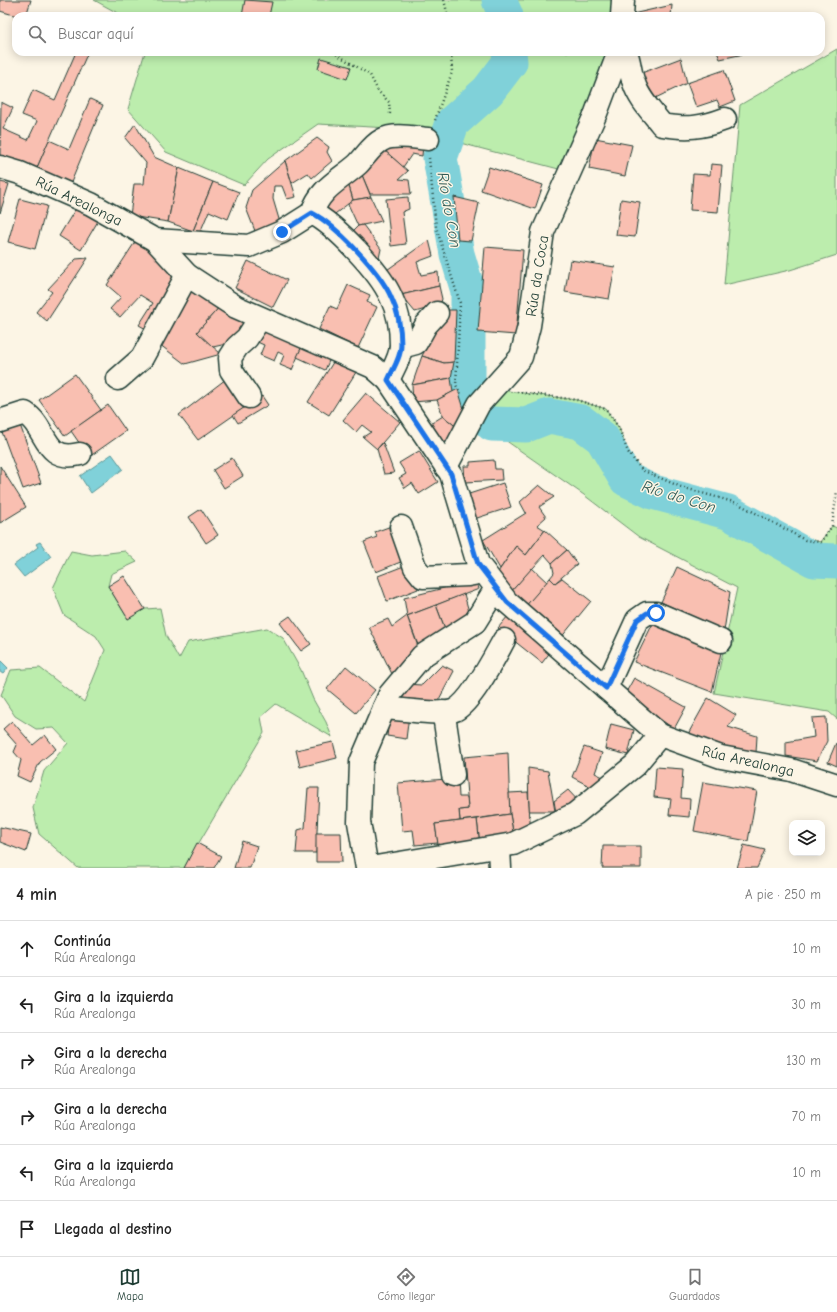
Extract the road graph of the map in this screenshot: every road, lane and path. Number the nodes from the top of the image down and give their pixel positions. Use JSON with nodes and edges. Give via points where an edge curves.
{"nodes":[{"id":1,"x":444,"y":0,"type":"edge"},
{"id":2,"x":623,"y":0,"type":"edge"},
{"id":3,"x":447,"y":12,"type":"edge"},
{"id":4,"x":622,"y":12,"type":"edge"},
{"id":5,"x":339,"y":56,"type":"edge"},
{"id":6,"x":451,"y":56,"type":"edge"},
{"id":7,"x":617,"y":56,"type":"edge"},
{"id":8,"x":627,"y":56,"type":"edge"},
{"id":9,"x":725,"y":119,"type":"dead end"},
{"id":10,"x":428,"y":139,"type":"junction"},
{"id":11,"x":381,"y":140,"type":"junction"},
{"id":12,"x":0,"y":167,"type":"edge"},
{"id":13,"x":312,"y":213,"type":"junction"},
{"id":14,"x":155,"y":240,"type":"junction"},
{"id":15,"x":187,"y":275,"type":"junction"},
{"id":16,"x":438,"y":313,"type":"dead end"},
{"id":17,"x":260,"y":318,"type":"junction"},
{"id":18,"x":401,"y":347,"type":"junction"},
{"id":19,"x":118,"y":379,"type":"dead end"},
{"id":20,"x":388,"y":380,"type":"junction"},
{"id":21,"x":493,"y":389,"type":"junction"},
{"id":22,"x":249,"y":397,"type":"dead end"},
{"id":23,"x":472,"y":417,"type":"junction"},
{"id":24,"x":0,"y":421,"type":"edge"},
{"id":25,"x":80,"y":454,"type":"dead end"},
{"id":26,"x":446,"y":467,"type":"junction"},
{"id":27,"x":837,"y":491,"type":"edge"},
{"id":28,"x":401,"y":527,"type":"dead end"},
{"id":29,"x":490,"y":580,"type":"junction"},
{"id":30,"x":504,"y":640,"type":"dead end"},
{"id":31,"x":721,"y":641,"type":"dead end"},
{"id":32,"x":606,"y":688,"type":"junction"},
{"id":33,"x":384,"y":708,"type":"junction"},
{"id":34,"x":442,"y":712,"type":"junction"},
{"id":35,"x":660,"y":735,"type":"junction"},
{"id":36,"x":453,"y":775,"type":"dead end"},
{"id":37,"x":837,"y":785,"type":"edge"},
{"id":38,"x":500,"y":858,"type":"edge"},
{"id":39,"x":368,"y":868,"type":"edge"}],
"edges":[{"from":1,"to":3,"type":"path"},
{"from":2,"to":4,"type":"street"},
{"from":5,"to":11,"type":"path","via":[[370,75],[378,91],[389,102],[390,113],[383,126]]},
{"from":6,"to":10,"type":"path","via":[[452,72]]},
{"from":7,"to":21,"type":"street","name":"Rúa da Coca","via":[[596,113],[543,232],[529,326],[521,357]]},
{"from":8,"to":9,"type":"street","via":[[634,83],[645,105],[662,125],[684,128],[704,126]]},
{"from":10,"to":11,"type":"street","via":[[390,137]]},
{"from":10,"to":23,"type":"path","via":[[436,227],[460,303],[456,385]]},
{"from":11,"to":13,"type":"street","via":[[358,164],[326,188]]},
{"from":12,"to":14,"type":"street","name":"Rúa Arealonga","via":[[91,204]]},
{"from":13,"to":14,"type":"street","name":"Rúa Arealonga","via":[[282,232],[249,246]]},
{"from":13,"to":18,"type":"street","via":[[324,219],[362,257],[391,297],[398,318]]},
{"from":14,"to":15,"type":"street","name":"Rúa Arealonga"},
{"from":15,"to":17,"type":"street","name":"Rúa Arealonga","via":[[236,307]]},
{"from":15,"to":19,"type":"street","via":[[142,358]]},
{"from":16,"to":18,"type":"street","via":[[426,325],[416,343]]},
{"from":17,"to":20,"type":"street","name":"Rúa Arealonga","via":[[373,367]]},
{"from":17,"to":22,"type":"street","via":[[230,358],[231,370]]},
{"from":18,"to":20,"type":"street"},
{"from":20,"to":26,"type":"street","name":"Rúa Arealonga"},
{"from":21,"to":23,"type":"street","name":"Rúa da Coca","via":[[479,404]]},
{"from":21,"to":27,"type":"path","via":[[577,400],[606,410],[619,428],[628,452],[642,470],[681,487],[737,503],[805,540],[821,542],[832,526]]},
{"from":23,"to":26,"type":"street","name":"Rúa da Coca"},
{"from":24,"to":25,"type":"street","via":[[24,413],[34,419],[54,452],[68,457]]},
{"from":26,"to":29,"type":"street","name":"Rúa Arealonga","via":[[451,474],[478,564]]},
{"from":28,"to":29,"type":"street","via":[[415,566],[423,577],[468,575]]},
{"from":29,"to":32,"type":"street","name":"Rúa Arealonga","via":[[507,602]]},
{"from":29,"to":33,"type":"street","via":[[475,622],[422,656],[390,694]]},
{"from":30,"to":34,"type":"street","via":[[477,685],[464,701],[454,710]]},
{"from":31,"to":32,"type":"street","via":[[656,613],[647,613],[637,620]]},
{"from":32,"to":35,"type":"street","name":"Rúa Arealonga"},
{"from":33,"to":34,"type":"street"},
{"from":33,"to":39,"type":"street","via":[[361,762],[359,822]]},
{"from":34,"to":36,"type":"street"},
{"from":35,"to":37,"type":"street","name":"Rúa Arealonga","via":[[721,757],[791,770]]},
{"from":35,"to":38,"type":"street","via":[[635,765],[575,814],[513,844]]},
{"from":38,"to":39,"type":"street"}]}
